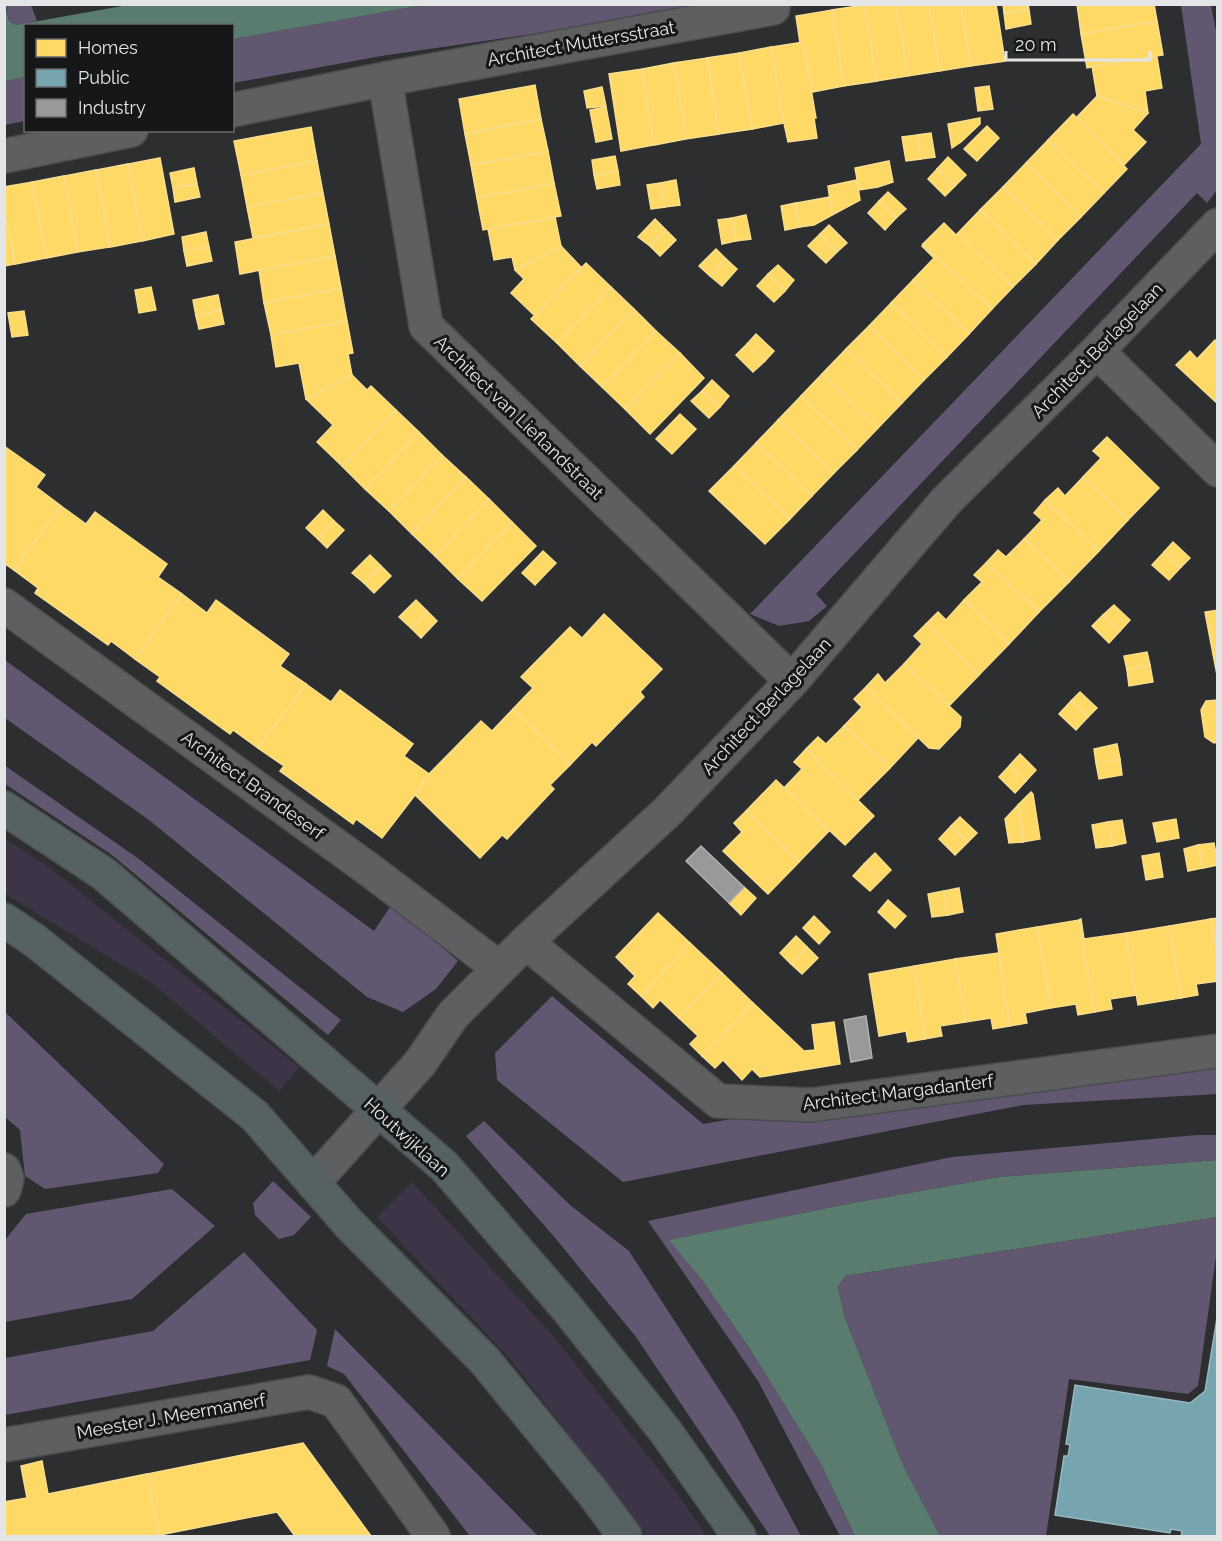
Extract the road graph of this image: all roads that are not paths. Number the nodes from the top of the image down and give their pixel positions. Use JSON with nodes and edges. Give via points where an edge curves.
{"nodes":[{"id":1,"x":773,"y":4,"type":"edge"},
{"id":2,"x":385,"y":79,"type":"junction"},
{"id":3,"x":234,"y":110,"type":"edge"},
{"id":4,"x":121,"y":132,"type":"edge"},
{"id":5,"x":4,"y":156,"type":"edge"},
{"id":6,"x":1218,"y":225,"type":"edge"},
{"id":7,"x":1097,"y":351,"type":"junction"},
{"id":8,"x":1218,"y":470,"type":"edge"},
{"id":9,"x":4,"y":605,"type":"edge"},
{"id":10,"x":792,"y":681,"type":"junction"},
{"id":11,"x":4,"y":808,"type":"edge"},
{"id":12,"x":4,"y":920,"type":"edge"},
{"id":13,"x":526,"y":942,"type":"junction"},
{"id":14,"x":499,"y":969,"type":"junction"},
{"id":15,"x":1218,"y":1051,"type":"edge"},
{"id":16,"x":378,"y":1110,"type":"junction"},
{"id":17,"x":4,"y":1170,"type":"edge"},
{"id":18,"x":313,"y":1183,"type":"junction"},
{"id":19,"x":4,"y":1190,"type":"edge"},
{"id":20,"x":4,"y":1445,"type":"edge"},
{"id":21,"x":433,"y":1536,"type":"edge"},
{"id":22,"x":625,"y":1536,"type":"edge"},
{"id":23,"x":739,"y":1536,"type":"edge"}],
"edges":[{"from":1,"to":2,"type":"street","name":"Architect Muttersstraat","via":[[773,8]]},
{"from":2,"to":3,"type":"street","name":"Architect Muttersstraat"},
{"from":2,"to":10,"type":"street","name":"Architect van Lieflandstraat","via":[[426,326]]},
{"from":4,"to":5,"type":"street"},
{"from":6,"to":7,"type":"street","name":"Architect Berlagelaan"},
{"from":7,"to":8,"type":"street"},
{"from":7,"to":10,"type":"street","name":"Architect Berlagelaan","via":[[946,501]]},
{"from":9,"to":14,"type":"street","name":"Architect Brandeserf","via":[[371,871]]},
{"from":10,"to":13,"type":"street","name":"Architect Berlagelaan","via":[[668,811]]},
{"from":11,"to":16,"type":"main road","name":"Houtwijklaan","via":[[104,874]]},
{"from":12,"to":18,"type":"main road","via":[[255,1116]]},
{"from":13,"to":14,"type":"street","name":"Architect Berlagelaan"},
{"from":13,"to":15,"type":"street","name":"Architect Margadanterf","via":[[718,1101],[811,1105]]},
{"from":14,"to":16,"type":"street","name":"Architect Berlagelaan","via":[[453,1015],[420,1063]]},
{"from":16,"to":18,"type":"street","name":"Architect Berlagelaan"},
{"from":16,"to":23,"type":"main road","name":"Houtwijklaan","via":[[444,1167],[566,1306],[666,1432]]},
{"from":17,"to":19,"type":"street"},
{"from":18,"to":22,"type":"main road","via":[[485,1361]]},
{"from":20,"to":21,"type":"street","name":"Meester J. Meermanerf","via":[[309,1392],[336,1401]]}]}
